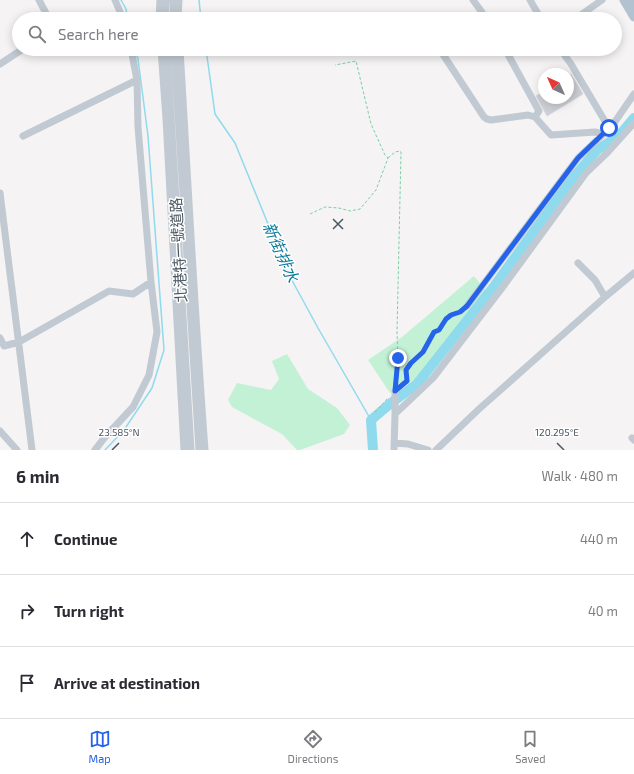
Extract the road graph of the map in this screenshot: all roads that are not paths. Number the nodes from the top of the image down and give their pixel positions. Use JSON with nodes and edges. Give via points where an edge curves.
{"nodes":[{"id":1,"x":39,"y":0,"type":"edge"},
{"id":2,"x":115,"y":0,"type":"edge"},
{"id":3,"x":160,"y":0,"type":"edge"},
{"id":4,"x":166,"y":0,"type":"edge"},
{"id":5,"x":173,"y":0,"type":"edge"},
{"id":6,"x":179,"y":0,"type":"edge"},
{"id":7,"x":473,"y":0,"type":"edge"},
{"id":8,"x":530,"y":0,"type":"edge"},
{"id":9,"x":602,"y":0,"type":"edge"},
{"id":10,"x":624,"y":0,"type":"edge"},
{"id":11,"x":632,"y":0,"type":"edge"},
{"id":12,"x":634,"y":4,"type":"edge"},
{"id":13,"x":45,"y":12,"type":"edge"},
{"id":14,"x":120,"y":12,"type":"edge"},
{"id":15,"x":159,"y":12,"type":"edge"},
{"id":16,"x":165,"y":12,"type":"edge"},
{"id":17,"x":173,"y":12,"type":"edge"},
{"id":18,"x":178,"y":12,"type":"edge"},
{"id":19,"x":482,"y":12,"type":"edge"},
{"id":20,"x":535,"y":12,"type":"edge"},
{"id":21,"x":585,"y":12,"type":"edge"},
{"id":22,"x":634,"y":17,"type":"edge"},
{"id":23,"x":12,"y":56,"type":"edge"},
{"id":24,"x":132,"y":56,"type":"edge"},
{"id":25,"x":162,"y":56,"type":"edge"},
{"id":26,"x":166,"y":56,"type":"edge"},
{"id":27,"x":174,"y":56,"type":"edge"},
{"id":28,"x":180,"y":56,"type":"edge"},
{"id":29,"x":443,"y":56,"type":"edge"},
{"id":30,"x":509,"y":56,"type":"edge"},
{"id":31,"x":566,"y":56,"type":"edge"},
{"id":32,"x":0,"y":64,"type":"edge"},
{"id":33,"x":137,"y":80,"type":"junction"},
{"id":34,"x":634,"y":94,"type":"edge"},
{"id":35,"x":535,"y":117,"type":"junction"},
{"id":36,"x":634,"y":123,"type":"edge"},
{"id":37,"x":609,"y":128,"type":"junction"},
{"id":38,"x":603,"y":134,"type":"junction"},
{"id":39,"x":23,"y":136,"type":"dead end"},
{"id":40,"x":0,"y":193,"type":"edge"},
{"id":41,"x":578,"y":263,"type":"dead end"},
{"id":42,"x":634,"y":273,"type":"edge"},
{"id":43,"x":151,"y":282,"type":"junction"},
{"id":44,"x":605,"y":297,"type":"junction"},
{"id":45,"x":467,"y":306,"type":"road end"},
{"id":46,"x":0,"y":338,"type":"edge"},
{"id":47,"x":19,"y":342,"type":"junction"},
{"id":48,"x":2,"y":347,"type":"edge"},
{"id":49,"x":395,"y":391,"type":"road end"},
{"id":50,"x":395,"y":414,"type":"junction"},
{"id":51,"x":0,"y":431,"type":"edge"},
{"id":52,"x":394,"y":446,"type":"edge"},
{"id":53,"x":17,"y":450,"type":"edge"},
{"id":54,"x":32,"y":450,"type":"edge"},
{"id":55,"x":94,"y":450,"type":"edge"},
{"id":56,"x":184,"y":450,"type":"edge"},
{"id":57,"x":191,"y":450,"type":"edge"},
{"id":58,"x":199,"y":450,"type":"edge"},
{"id":59,"x":205,"y":450,"type":"edge"},
{"id":60,"x":428,"y":450,"type":"edge"},
{"id":61,"x":436,"y":450,"type":"edge"}],
"edges":[{"from":1,"to":13,"type":"street"},
{"from":2,"to":14,"type":"street"},
{"from":3,"to":15,"type":"street"},
{"from":4,"to":16,"type":"street"},
{"from":5,"to":17,"type":"street"},
{"from":6,"to":18,"type":"street"},
{"from":7,"to":19,"type":"street"},
{"from":8,"to":20,"type":"street"},
{"from":9,"to":21,"type":"street"},
{"from":10,"to":22,"type":"main road"},
{"from":11,"to":12,"type":"main road"},
{"from":23,"to":32,"type":"street"},
{"from":24,"to":33,"type":"street"},
{"from":25,"to":56,"type":"street","name":"北港特一號道路"},
{"from":26,"to":57,"type":"street","name":"北港特一號道路"},
{"from":27,"to":58,"type":"street","name":"北港特一號道路"},
{"from":28,"to":59,"type":"street","name":"北港特一號道路"},
{"from":29,"to":35,"type":"street","via":[[487,119]]},
{"from":30,"to":35,"type":"street","via":[[539,111]]},
{"from":31,"to":37,"type":"street"},
{"from":33,"to":39,"type":"street"},
{"from":33,"to":43,"type":"street","via":[[138,127]]},
{"from":34,"to":37,"type":"street"},
{"from":35,"to":38,"type":"street","via":[[550,136],[595,132]]},
{"from":36,"to":50,"type":"street","via":[[586,172],[433,378]]},
{"from":37,"to":38,"type":"street"},
{"from":38,"to":45,"type":"street","via":[[578,158]]},
{"from":40,"to":47,"type":"street"},
{"from":41,"to":44,"type":"street","via":[[595,280]]},
{"from":42,"to":44,"type":"street"},
{"from":43,"to":47,"type":"street","via":[[133,294],[109,291]]},
{"from":43,"to":55,"type":"street","via":[[157,332],[149,375],[133,407]]},
{"from":44,"to":61,"type":"street"},
{"from":46,"to":48,"type":"street"},
{"from":47,"to":48,"type":"street"},
{"from":47,"to":54,"type":"street"},
{"from":49,"to":50,"type":"street"},
{"from":50,"to":52,"type":"street"},
{"from":51,"to":53,"type":"street"},
{"from":52,"to":60,"type":"street","via":[[408,444]]}]}
